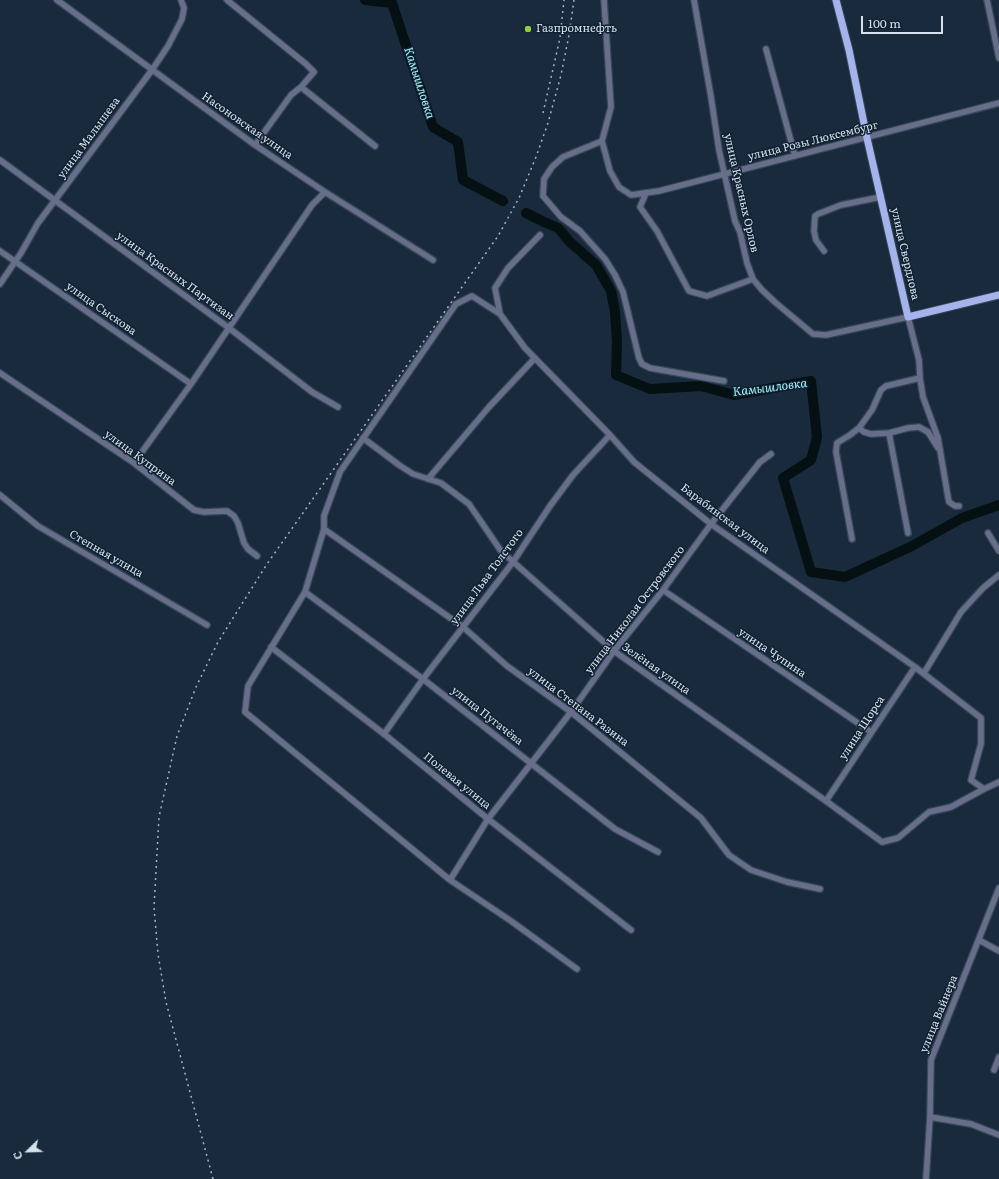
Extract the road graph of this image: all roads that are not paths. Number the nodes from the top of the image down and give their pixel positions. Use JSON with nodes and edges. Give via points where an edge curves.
{"nodes":[{"id":1,"x":56,"y":0,"type":"edge"},
{"id":2,"x":181,"y":0,"type":"edge"},
{"id":3,"x":228,"y":0,"type":"edge"},
{"id":4,"x":604,"y":0,"type":"edge"},
{"id":5,"x":694,"y":0,"type":"edge"},
{"id":6,"x":836,"y":0,"type":"edge"},
{"id":7,"x":987,"y":0,"type":"edge"},
{"id":8,"x":766,"y":48,"type":"dead end"},
{"id":9,"x":999,"y":58,"type":"edge"},
{"id":10,"x":152,"y":70,"type":"junction"},
{"id":11,"x":301,"y":87,"type":"junction"},
{"id":12,"x":999,"y":103,"type":"edge"},
{"id":13,"x":867,"y":138,"type":"junction"},
{"id":14,"x":602,"y":141,"type":"junction"},
{"id":15,"x":255,"y":146,"type":"junction"},
{"id":16,"x":375,"y":146,"type":"dead end"},
{"id":17,"x":795,"y":156,"type":"junction"},
{"id":18,"x":0,"y":160,"type":"edge"},
{"id":19,"x":725,"y":174,"type":"junction"},
{"id":20,"x":325,"y":192,"type":"junction"},
{"id":21,"x":646,"y":193,"type":"junction"},
{"id":22,"x":880,"y":197,"type":"junction"},
{"id":23,"x":56,"y":201,"type":"junction"},
{"id":24,"x":540,"y":235,"type":"dead end"},
{"id":25,"x":0,"y":251,"type":"edge"},
{"id":26,"x":824,"y":251,"type":"dead end"},
{"id":27,"x":433,"y":260,"type":"dead end"},
{"id":28,"x":15,"y":262,"type":"junction"},
{"id":29,"x":753,"y":279,"type":"junction"},
{"id":30,"x":0,"y":284,"type":"edge"},
{"id":31,"x":999,"y":296,"type":"edge"},
{"id":32,"x":500,"y":314,"type":"junction"},
{"id":33,"x":908,"y":317,"type":"junction"},
{"id":34,"x":229,"y":328,"type":"junction"},
{"id":35,"x":535,"y":358,"type":"junction"},
{"id":36,"x":0,"y":373,"type":"edge"},
{"id":37,"x":920,"y":378,"type":"junction"},
{"id":38,"x":724,"y":381,"type":"dead end"},
{"id":39,"x":191,"y":384,"type":"junction"},
{"id":40,"x":338,"y":407,"type":"dead end"},
{"id":41,"x":859,"y":428,"type":"junction"},
{"id":42,"x":888,"y":433,"type":"junction"},
{"id":43,"x":610,"y":435,"type":"junction"},
{"id":44,"x":363,"y":438,"type":"junction"},
{"id":45,"x":939,"y":450,"type":"junction"},
{"id":46,"x":771,"y":454,"type":"dead end"},
{"id":47,"x":134,"y":463,"type":"junction"},
{"id":48,"x":428,"y":479,"type":"junction"},
{"id":49,"x":0,"y":495,"type":"edge"},
{"id":50,"x":959,"y":506,"type":"dead end"},
{"id":51,"x":711,"y":524,"type":"junction"},
{"id":52,"x":324,"y":529,"type":"junction"},
{"id":53,"x":988,"y":533,"type":"dead end"},
{"id":54,"x":908,"y":534,"type":"dead end"},
{"id":55,"x":852,"y":539,"type":"dead end"},
{"id":56,"x":999,"y":550,"type":"edge"},
{"id":57,"x":257,"y":556,"type":"dead end"},
{"id":58,"x":513,"y":562,"type":"junction"},
{"id":59,"x":999,"y":575,"type":"edge"},
{"id":60,"x":663,"y":590,"type":"junction"},
{"id":61,"x":305,"y":592,"type":"junction"},
{"id":62,"x":207,"y":625,"type":"dead end"},
{"id":63,"x":463,"y":627,"type":"junction"},
{"id":64,"x":271,"y":647,"type":"junction"},
{"id":65,"x":614,"y":651,"type":"junction"},
{"id":66,"x":915,"y":666,"type":"junction"},
{"id":67,"x":924,"y":673,"type":"junction"},
{"id":68,"x":423,"y":679,"type":"junction"},
{"id":69,"x":571,"y":712,"type":"junction"},
{"id":70,"x":871,"y":732,"type":"junction"},
{"id":71,"x":384,"y":734,"type":"junction"},
{"id":72,"x":531,"y":763,"type":"junction"},
{"id":73,"x":999,"y":782,"type":"edge"},
{"id":74,"x":984,"y":789,"type":"junction"},
{"id":75,"x":826,"y":801,"type":"junction"},
{"id":76,"x":488,"y":819,"type":"junction"},
{"id":77,"x":658,"y":852,"type":"dead end"},
{"id":78,"x":450,"y":880,"type":"junction"},
{"id":79,"x":999,"y":888,"type":"edge"},
{"id":80,"x":820,"y":889,"type":"dead end"},
{"id":81,"x":631,"y":930,"type":"dead end"},
{"id":82,"x":979,"y":940,"type":"junction"},
{"id":83,"x":999,"y":951,"type":"edge"},
{"id":84,"x":577,"y":969,"type":"dead end"},
{"id":85,"x":999,"y":1057,"type":"edge"},
{"id":86,"x":994,"y":1070,"type":"dead end"},
{"id":87,"x":930,"y":1117,"type":"junction"},
{"id":88,"x":999,"y":1135,"type":"edge"},
{"id":89,"x":926,"y":1179,"type":"edge"}],
"edges":[{"from":1,"to":10,"type":"street","name":"Насоновская улица"},
{"from":2,"to":10,"type":"street","name":"улица Малышева","via":[[184,8],[182,19]]},
{"from":3,"to":11,"type":"street","via":[[314,72]]},
{"from":4,"to":14,"type":"street","via":[[611,107]]},
{"from":5,"to":19,"type":"street","name":"улица Красных Орлов"},
{"from":6,"to":13,"type":"main road","name":"улица Свердлова"},
{"from":7,"to":9,"type":"street"},
{"from":8,"to":17,"type":"street"},
{"from":10,"to":15,"type":"street","name":"Насоновская улица"},
{"from":10,"to":23,"type":"street","name":"улица Малышева"},
{"from":11,"to":15,"type":"street","via":[[291,95]]},
{"from":11,"to":16,"type":"street"},
{"from":12,"to":13,"type":"street","name":"улица Розы Люксембург"},
{"from":13,"to":17,"type":"street","name":"улица Розы Люксембург"},
{"from":13,"to":22,"type":"main road","name":"улица Свердлова"},
{"from":14,"to":21,"type":"street","name":"улица Розы Люксембург","via":[[610,171],[619,187],[631,195]]},
{"from":14,"to":38,"type":"street","via":[[563,156],[544,178],[543,196],[561,217],[580,231],[605,259],[615,275],[623,292],[642,364],[650,368]]},
{"from":15,"to":20,"type":"street","name":"Насоновская улица"},
{"from":17,"to":19,"type":"street","name":"улица Розы Люксембург"},
{"from":18,"to":23,"type":"street","name":"улица Красных Партизан"},
{"from":19,"to":21,"type":"street","name":"улица Розы Люксембург","via":[[659,192]]},
{"from":19,"to":29,"type":"street","name":"улица Красных Орлов","via":[[735,221]]},
{"from":20,"to":27,"type":"street","name":"Насоновская улица"},
{"from":20,"to":34,"type":"street","via":[[312,205]]},
{"from":21,"to":29,"type":"street","via":[[640,207],[657,231],[689,291],[707,296]]},
{"from":22,"to":26,"type":"street","via":[[841,205],[815,216],[816,240]]},
{"from":22,"to":33,"type":"main road","name":"улица Свердлова"},
{"from":23,"to":28,"type":"street","name":"улица Малышева","via":[[38,223]]},
{"from":23,"to":34,"type":"street","name":"улица Красных Партизан"},
{"from":24,"to":32,"type":"street","name":"Барабинская улица","via":[[508,268],[495,288]]},
{"from":25,"to":28,"type":"street","name":"улица Сыскова"},
{"from":28,"to":30,"type":"street","name":"улица Малышева"},
{"from":28,"to":39,"type":"street","name":"улица Сыскова"},
{"from":29,"to":33,"type":"street","name":"улица Красных Орлов","via":[[762,290],[813,334],[819,335]]},
{"from":31,"to":33,"type":"main road"},
{"from":32,"to":35,"type":"street","name":"Барабинская улица"},
{"from":32,"to":44,"type":"street","via":[[472,296],[456,304]]},
{"from":33,"to":37,"type":"street","name":"улица Свердлова"},
{"from":34,"to":39,"type":"street"},
{"from":34,"to":40,"type":"street","name":"улица Красных Партизан","via":[[312,392]]},
{"from":35,"to":43,"type":"street","name":"Барабинская улица"},
{"from":35,"to":48,"type":"street"},
{"from":36,"to":47,"type":"street","name":"улица Куприна"},
{"from":37,"to":41,"type":"street","via":[[886,386],[881,390],[872,410]]},
{"from":37,"to":45,"type":"street","name":"улица Свердлова"},
{"from":39,"to":47,"type":"street"},
{"from":41,"to":42,"type":"street","via":[[871,434]]},
{"from":41,"to":55,"type":"street","via":[[837,443],[836,452]]},
{"from":42,"to":45,"type":"street","via":[[919,427],[928,432]]},
{"from":42,"to":54,"type":"street"},
{"from":43,"to":51,"type":"street","name":"Барабинская улица","via":[[634,462]]},
{"from":43,"to":58,"type":"street","name":"улица Льва Толстого","via":[[573,475]]},
{"from":44,"to":48,"type":"street","name":"Зелёная улица","via":[[413,474]]},
{"from":44,"to":52,"type":"street","via":[[340,472],[324,516]]},
{"from":45,"to":50,"type":"street","name":"улица Свердлова","via":[[949,502]]},
{"from":46,"to":51,"type":"street","name":"улица Николая Островского","via":[[760,462]]},
{"from":47,"to":57,"type":"street","name":"улица Куприна","via":[[194,510],[227,512],[234,516],[244,543]]},
{"from":48,"to":58,"type":"street","name":"Зелёная улица","via":[[440,483],[468,504],[500,551]]},
{"from":49,"to":62,"type":"street","name":"Степная улица","via":[[38,526]]},
{"from":51,"to":60,"type":"street","name":"улица Николая Островского"},
{"from":51,"to":66,"type":"street","name":"Барабинская улица"},
{"from":52,"to":61,"type":"street"},
{"from":52,"to":63,"type":"street","name":"улица Степана Разина"},
{"from":53,"to":56,"type":"street"},
{"from":58,"to":63,"type":"street","name":"улица Льва Толстого"},
{"from":58,"to":65,"type":"street","name":"Зелёная улица"},
{"from":59,"to":67,"type":"street","via":[[961,612]]},
{"from":60,"to":65,"type":"street","name":"улица Николая Островского"},
{"from":60,"to":70,"type":"street","name":"улица Чупина"},
{"from":61,"to":64,"type":"street"},
{"from":61,"to":68,"type":"street","name":"улица Пугачёва"},
{"from":63,"to":68,"type":"street","name":"улица Льва Толстого"},
{"from":63,"to":69,"type":"street","name":"улица Степана Разина","via":[[507,666]]},
{"from":64,"to":71,"type":"street","name":"Полевая улица"},
{"from":64,"to":78,"type":"street","via":[[248,686],[245,712]]},
{"from":65,"to":69,"type":"street","name":"улица Николая Островского"},
{"from":65,"to":75,"type":"street","name":"Зелёная улица"},
{"from":66,"to":67,"type":"street","name":"Барабинская улица"},
{"from":66,"to":70,"type":"street","name":"улица Щорса"},
{"from":67,"to":74,"type":"street","name":"Барабинская улица","via":[[981,718],[980,744],[972,780]]},
{"from":68,"to":71,"type":"street","name":"улица Льва Толстого"},
{"from":68,"to":72,"type":"street","name":"улица Пугачёва"},
{"from":69,"to":72,"type":"street","name":"улица Николая Островского"},
{"from":69,"to":80,"type":"street","name":"улица Степана Разина","via":[[702,818],[729,856],[751,870]]},
{"from":70,"to":75,"type":"street","name":"улица Щорса"},
{"from":71,"to":76,"type":"street","name":"Полевая улица"},
{"from":72,"to":76,"type":"street","name":"улица Николая Островского"},
{"from":72,"to":77,"type":"street","name":"улица Пугачёва","via":[[615,829]]},
{"from":73,"to":74,"type":"street"},
{"from":74,"to":75,"type":"street","name":"Зелёная улица","via":[[951,807],[928,812],[898,838],[882,842]]},
{"from":76,"to":78,"type":"street","name":"улица Николая Островского"},
{"from":76,"to":81,"type":"street","name":"Полевая улица"},
{"from":78,"to":84,"type":"street"},
{"from":79,"to":82,"type":"street","name":"улица Вайнера"},
{"from":82,"to":83,"type":"street"},
{"from":82,"to":87,"type":"street","name":"улица Вайнера","via":[[931,1060]]},
{"from":85,"to":86,"type":"street"},
{"from":87,"to":88,"type":"street","via":[[971,1124]]},
{"from":87,"to":89,"type":"street","name":"улица Вайнера"}]}
